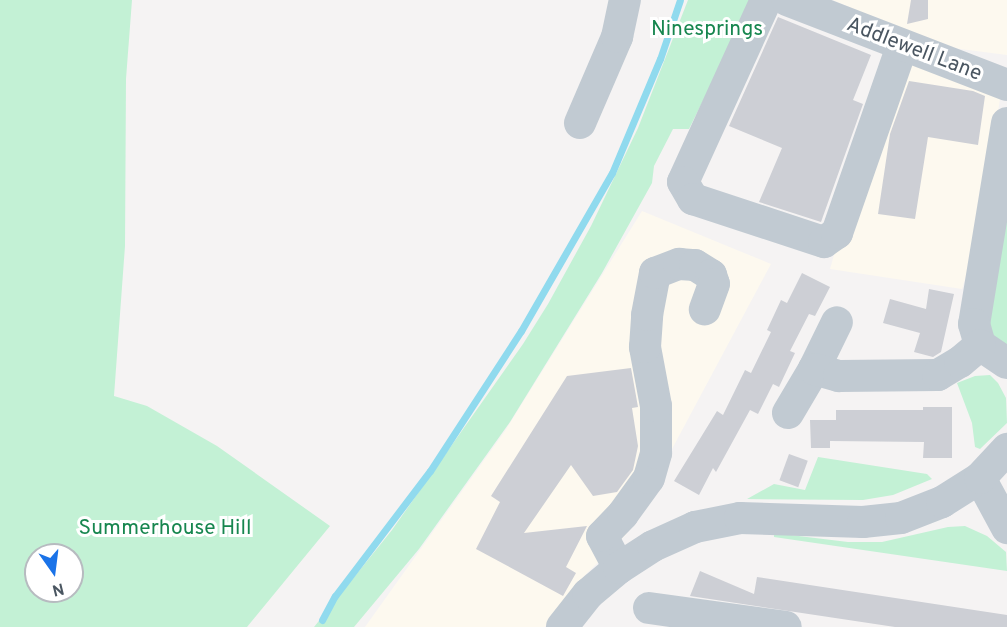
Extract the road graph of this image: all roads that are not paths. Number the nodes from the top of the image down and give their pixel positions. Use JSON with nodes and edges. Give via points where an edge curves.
{"nodes":[{"id":1,"x":625,"y":0,"type":"edge"},
{"id":2,"x":766,"y":0,"type":"edge"},
{"id":3,"x":787,"y":0,"type":"edge"},
{"id":4,"x":902,"y":46,"type":"junction"},
{"id":5,"x":1007,"y":85,"type":"edge"},
{"id":6,"x":580,"y":123,"type":"dead end"},
{"id":7,"x":1007,"y":123,"type":"edge"},
{"id":8,"x":705,"y":309,"type":"dead end"},
{"id":9,"x":837,"y":322,"type":"dead end"},
{"id":10,"x":980,"y":345,"type":"junction"},
{"id":11,"x":1007,"y":363,"type":"edge"},
{"id":12,"x":814,"y":369,"type":"junction"},
{"id":13,"x":788,"y":413,"type":"dead end"},
{"id":14,"x":1007,"y":449,"type":"edge"},
{"id":15,"x":980,"y":478,"type":"junction"},
{"id":16,"x":1007,"y":528,"type":"edge"},
{"id":17,"x":619,"y":567,"type":"junction"},
{"id":18,"x":664,"y":616,"type":"edge"},
{"id":19,"x":562,"y":627,"type":"edge"},
{"id":20,"x":786,"y":627,"type":"edge"}],
"edges":[{"from":1,"to":6,"type":"street","via":[[617,37]]},
{"from":2,"to":4,"type":"street","via":[[683,182],[693,198],[824,242],[837,233]]},
{"from":3,"to":4,"type":"street","name":"Addlewell Lane"},
{"from":4,"to":5,"type":"street","name":"Addlewell Lane"},
{"from":7,"to":10,"type":"street","via":[[974,324]]},
{"from":8,"to":17,"type":"street","via":[[714,284],[711,275],[695,265],[679,264],[655,273],[645,347],[656,406],[656,453],[649,478],[602,536]]},
{"from":9,"to":12,"type":"street"},
{"from":10,"to":11,"type":"street"},
{"from":10,"to":12,"type":"street","via":[[938,375],[839,376]]},
{"from":12,"to":13,"type":"street"},
{"from":14,"to":15,"type":"street"},
{"from":15,"to":16,"type":"street"},
{"from":15,"to":17,"type":"street","via":[[942,502],[901,518],[863,522],[740,518],[695,527]]},
{"from":17,"to":19,"type":"street","via":[[588,594]]},
{"from":18,"to":20,"type":"street"}]}
